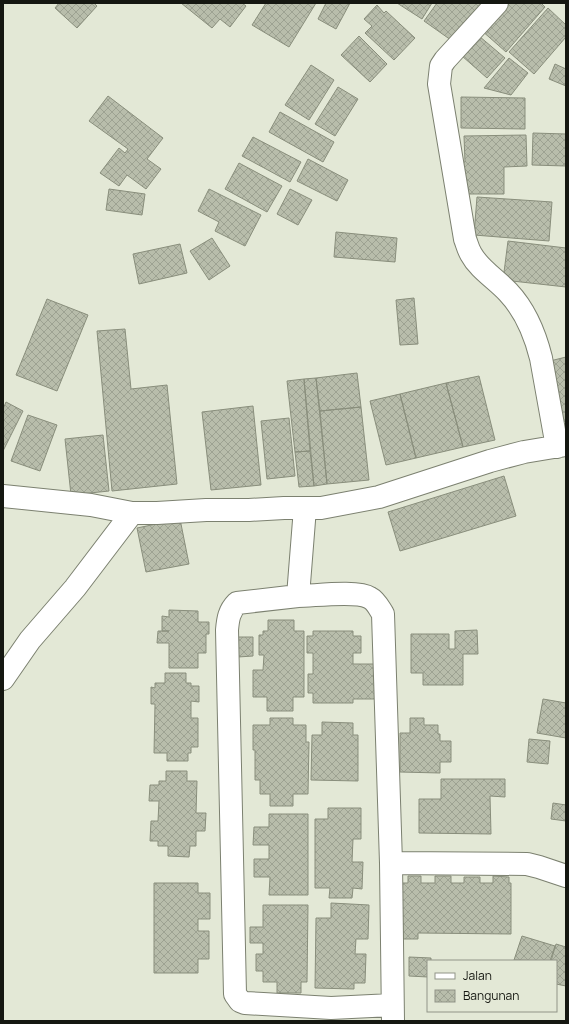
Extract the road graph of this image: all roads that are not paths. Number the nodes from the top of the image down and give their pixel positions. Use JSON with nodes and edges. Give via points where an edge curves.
{"nodes":[{"id":1,"x":497,"y":3,"type":"edge"},
{"id":2,"x":562,"y":446,"type":"edge"},
{"id":3,"x":3,"y":496,"type":"edge"},
{"id":4,"x":305,"y":508,"type":"junction"},
{"id":5,"x":132,"y":513,"type":"junction"},
{"id":6,"x":298,"y":596,"type":"junction"},
{"id":7,"x":3,"y":679,"type":"edge"},
{"id":8,"x":391,"y":863,"type":"junction"},
{"id":9,"x":566,"y":876,"type":"edge"},
{"id":10,"x":393,"y":1013,"type":"edge"}],
"edges":[{"from":1,"to":2,"type":"street","via":[[445,60],[441,66],[439,84],[465,239],[471,254],[508,292],[522,310],[530,327],[538,345]]},
{"from":2,"to":4,"type":"street","via":[[490,461],[379,497],[328,507]]},
{"from":3,"to":5,"type":"street","via":[[91,505]]},
{"from":4,"to":5,"type":"street"},
{"from":4,"to":6,"type":"street"},
{"from":5,"to":7,"type":"street","via":[[75,588],[30,640]]},
{"from":6,"to":8,"type":"street","via":[[355,594],[375,601],[383,614]]},
{"from":6,"to":10,"type":"street","via":[[238,603],[231,609],[229,617],[227,630],[235,994],[245,1003]]},
{"from":8,"to":9,"type":"street","via":[[527,864]]},
{"from":8,"to":10,"type":"street"}]}
